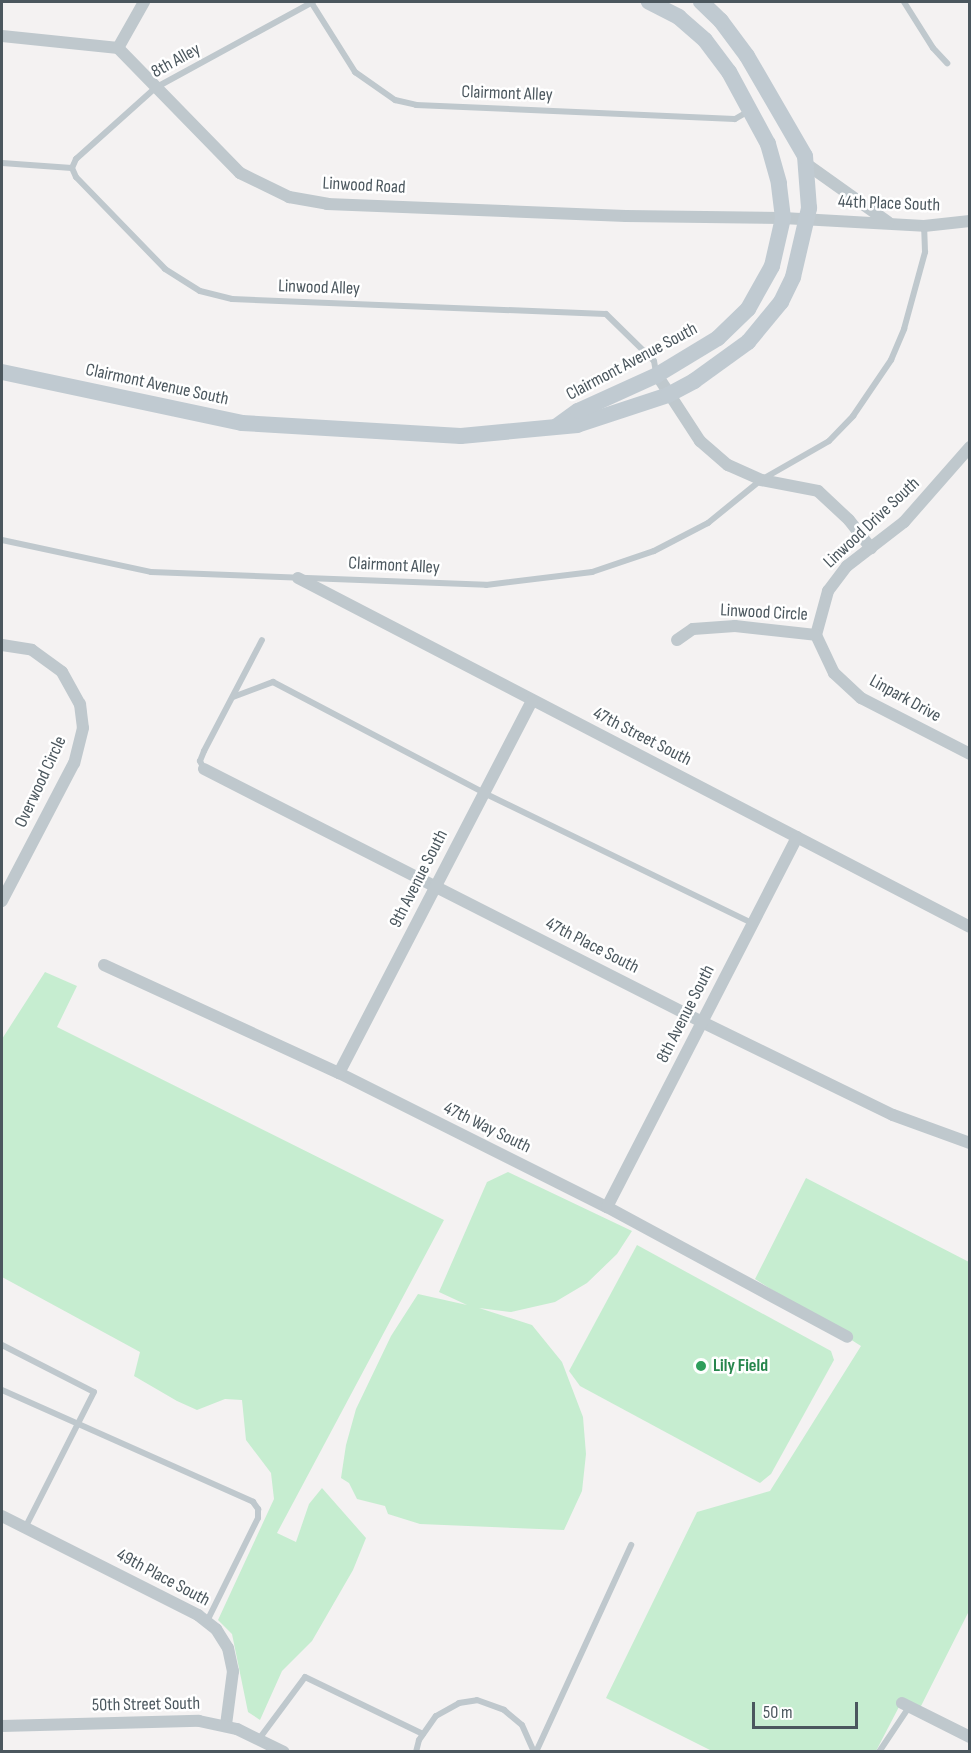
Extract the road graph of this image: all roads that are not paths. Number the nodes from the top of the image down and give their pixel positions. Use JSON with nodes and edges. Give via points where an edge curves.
{"nodes":[{"id":1,"x":144,"y":2,"type":"edge"},
{"id":2,"x":312,"y":2,"type":"edge"},
{"id":3,"x":649,"y":2,"type":"edge"},
{"id":4,"x":701,"y":2,"type":"edge"},
{"id":5,"x":904,"y":2,"type":"edge"},
{"id":6,"x":2,"y":36,"type":"edge"},
{"id":7,"x":117,"y":48,"type":"junction"},
{"id":8,"x":947,"y":63,"type":"dead end"},
{"id":9,"x":155,"y":88,"type":"junction"},
{"id":10,"x":749,"y":111,"type":"junction"},
{"id":11,"x":2,"y":163,"type":"edge"},
{"id":12,"x":805,"y":164,"type":"junction"},
{"id":13,"x":72,"y":168,"type":"junction"},
{"id":14,"x":783,"y":218,"type":"junction"},
{"id":15,"x":807,"y":219,"type":"junction"},
{"id":16,"x":968,"y":220,"type":"edge"},
{"id":17,"x":891,"y":224,"type":"junction"},
{"id":18,"x":924,"y":226,"type":"junction"},
{"id":19,"x":2,"y":372,"type":"edge"},
{"id":20,"x":657,"y":375,"type":"junction"},
{"id":21,"x":668,"y":395,"type":"junction"},
{"id":22,"x":556,"y":427,"type":"junction"},
{"id":23,"x":969,"y":447,"type":"edge"},
{"id":24,"x":761,"y":480,"type":"junction"},
{"id":25,"x":2,"y":540,"type":"edge"},
{"id":26,"x":872,"y":548,"type":"junction"},
{"id":27,"x":298,"y":578,"type":"junction"},
{"id":28,"x":816,"y":634,"type":"junction"},
{"id":29,"x":262,"y":640,"type":"dead end"},
{"id":30,"x":677,"y":640,"type":"dead end"},
{"id":31,"x":2,"y":645,"type":"edge"},
{"id":32,"x":233,"y":698,"type":"junction"},
{"id":33,"x":532,"y":701,"type":"junction"},
{"id":34,"x":969,"y":754,"type":"edge"},
{"id":35,"x":204,"y":769,"type":"joint"},
{"id":36,"x":484,"y":793,"type":"junction"},
{"id":37,"x":797,"y":837,"type":"junction"},
{"id":38,"x":436,"y":887,"type":"junction"},
{"id":39,"x":2,"y":901,"type":"edge"},
{"id":40,"x":753,"y":924,"type":"junction"},
{"id":41,"x":969,"y":927,"type":"edge"},
{"id":42,"x":104,"y":965,"type":"dead end"},
{"id":43,"x":702,"y":1022,"type":"junction"},
{"id":44,"x":339,"y":1073,"type":"junction"},
{"id":45,"x":969,"y":1143,"type":"edge"},
{"id":46,"x":608,"y":1207,"type":"junction"},
{"id":47,"x":847,"y":1337,"type":"dead end"},
{"id":48,"x":2,"y":1346,"type":"edge"},
{"id":49,"x":2,"y":1390,"type":"edge"},
{"id":50,"x":79,"y":1423,"type":"junction"},
{"id":51,"x":2,"y":1516,"type":"edge"},
{"id":52,"x":25,"y":1528,"type":"junction"},
{"id":53,"x":631,"y":1545,"type":"dead end"},
{"id":54,"x":207,"y":1621,"type":"junction"},
{"id":55,"x":905,"y":1705,"type":"joint"},
{"id":56,"x":226,"y":1725,"type":"junction"},
{"id":57,"x":2,"y":1726,"type":"edge"},
{"id":58,"x":423,"y":1734,"type":"junction"},
{"id":59,"x":969,"y":1737,"type":"edge"},
{"id":60,"x":259,"y":1739,"type":"junction"},
{"id":61,"x":284,"y":1752,"type":"edge"},
{"id":62,"x":416,"y":1752,"type":"edge"},
{"id":63,"x":535,"y":1752,"type":"edge"},
{"id":64,"x":879,"y":1752,"type":"edge"}],
"edges":[{"from":1,"to":7,"type":"street"},
{"from":2,"to":9,"type":"lane","name":"8th Alley"},
{"from":2,"to":10,"type":"lane","name":"Clairmont Alley","via":[[356,72],[395,100],[416,105],[735,118]]},
{"from":3,"to":10,"type":"street","name":"Clairmont Avenue South","via":[[679,16],[705,40],[729,72]]},
{"from":4,"to":12,"type":"street","name":"Clairmont Avenue South","via":[[722,21],[747,56]]},
{"from":5,"to":8,"type":"lane"},
{"from":6,"to":7,"type":"street"},
{"from":7,"to":9,"type":"street","name":"Linwood Road"},
{"from":9,"to":13,"type":"lane","name":"8th Alley","via":[[76,159]]},
{"from":9,"to":14,"type":"street","name":"Linwood Road","via":[[240,173],[289,197],[351,205]]},
{"from":10,"to":14,"type":"street","name":"Clairmont Avenue South","via":[[768,144],[779,183]]},
{"from":11,"to":13,"type":"lane"},
{"from":12,"to":15,"type":"street","name":"Clairmont Avenue South"},
{"from":12,"to":17,"type":"street"},
{"from":13,"to":20,"type":"lane","name":"Linwood Alley","via":[[76,177],[165,269],[200,291],[232,299],[606,314],[654,361]]},
{"from":14,"to":15,"type":"street","name":"Linwood Road"},
{"from":14,"to":20,"type":"street","name":"Clairmont Avenue South","via":[[772,266],[748,309],[718,338]]},
{"from":15,"to":17,"type":"street","name":"44th Place South"},
{"from":15,"to":21,"type":"street","name":"Clairmont Avenue South","via":[[794,277],[764,325],[728,358]]},
{"from":16,"to":18,"type":"street","name":"44th Place South"},
{"from":17,"to":18,"type":"street","name":"44th Place South"},
{"from":18,"to":24,"type":"lane","name":"Clairmont Alley","via":[[925,252],[904,329],[891,360],[853,416],[828,441]]},
{"from":19,"to":22,"type":"street","name":"Clairmont Avenue South","via":[[242,423],[461,436]]},
{"from":20,"to":21,"type":"street"},
{"from":20,"to":22,"type":"street","name":"Clairmont Avenue South","via":[[578,411]]},
{"from":21,"to":22,"type":"street","name":"Clairmont Avenue South","via":[[577,425]]},
{"from":21,"to":24,"type":"street","via":[[700,441],[728,465]]},
{"from":23,"to":26,"type":"street","name":"Linwood Drive South","via":[[904,522]]},
{"from":24,"to":26,"type":"street","via":[[818,491]]},
{"from":24,"to":27,"type":"lane","name":"Clairmont Alley","via":[[708,523],[654,551],[592,572],[486,585]]},
{"from":25,"to":27,"type":"lane","name":"Clairmont Alley","via":[[151,573]]},
{"from":26,"to":28,"type":"street","name":"Linwood Drive South","via":[[847,566],[828,591]]},
{"from":27,"to":33,"type":"street","name":"47th Street South"},
{"from":28,"to":30,"type":"street","name":"Linwood Circle","via":[[735,626],[693,629]]},
{"from":28,"to":34,"type":"street","name":"Linpark Drive","via":[[834,673],[861,698]]},
{"from":29,"to":32,"type":"lane"},
{"from":31,"to":39,"type":"street","name":"Overwood Circle","via":[[32,650],[62,672],[77,698],[83,728],[74,763]]},
{"from":32,"to":35,"type":"lane","via":[[200,761]]},
{"from":32,"to":36,"type":"lane","via":[[273,682]]},
{"from":33,"to":36,"type":"street","name":"9th Avenue South"},
{"from":33,"to":37,"type":"street","name":"47th Street South"},
{"from":35,"to":38,"type":"street","name":"47th Place South"},
{"from":36,"to":38,"type":"street","name":"9th Avenue South"},
{"from":36,"to":40,"type":"lane"},
{"from":37,"to":40,"type":"street","name":"8th Avenue South"},
{"from":37,"to":41,"type":"street","name":"47th Street South"},
{"from":38,"to":43,"type":"street","name":"47th Place South"},
{"from":38,"to":44,"type":"street","name":"9th Avenue South"},
{"from":40,"to":43,"type":"street","name":"8th Avenue South"},
{"from":42,"to":44,"type":"street","name":"47th Way South"},
{"from":43,"to":45,"type":"street","name":"47th Place South","via":[[893,1115]]},
{"from":43,"to":46,"type":"street","name":"8th Avenue South"},
{"from":44,"to":46,"type":"street","name":"47th Way South"},
{"from":46,"to":47,"type":"street","name":"47th Way South"},
{"from":48,"to":50,"type":"lane","via":[[94,1392]]},
{"from":49,"to":50,"type":"lane"},
{"from":50,"to":52,"type":"lane"},
{"from":50,"to":54,"type":"lane","via":[[237,1493],[258,1509],[258,1518]]},
{"from":51,"to":52,"type":"street","name":"49th Place South"},
{"from":52,"to":54,"type":"street","name":"49th Place South"},
{"from":53,"to":63,"type":"lane"},
{"from":54,"to":56,"type":"street","name":"49th Place South","via":[[223,1638],[232,1659],[233,1682]]},
{"from":55,"to":59,"type":"street"},
{"from":55,"to":64,"type":"lane"},
{"from":56,"to":57,"type":"street","name":"50th Street South","via":[[186,1721]]},
{"from":56,"to":60,"type":"street","name":"50th Street South"},
{"from":58,"to":60,"type":"lane","via":[[305,1677]]},
{"from":58,"to":62,"type":"lane"},
{"from":58,"to":63,"type":"lane","via":[[446,1708],[477,1700],[504,1710],[522,1725]]},
{"from":60,"to":61,"type":"street","name":"50th Street South"}]}
